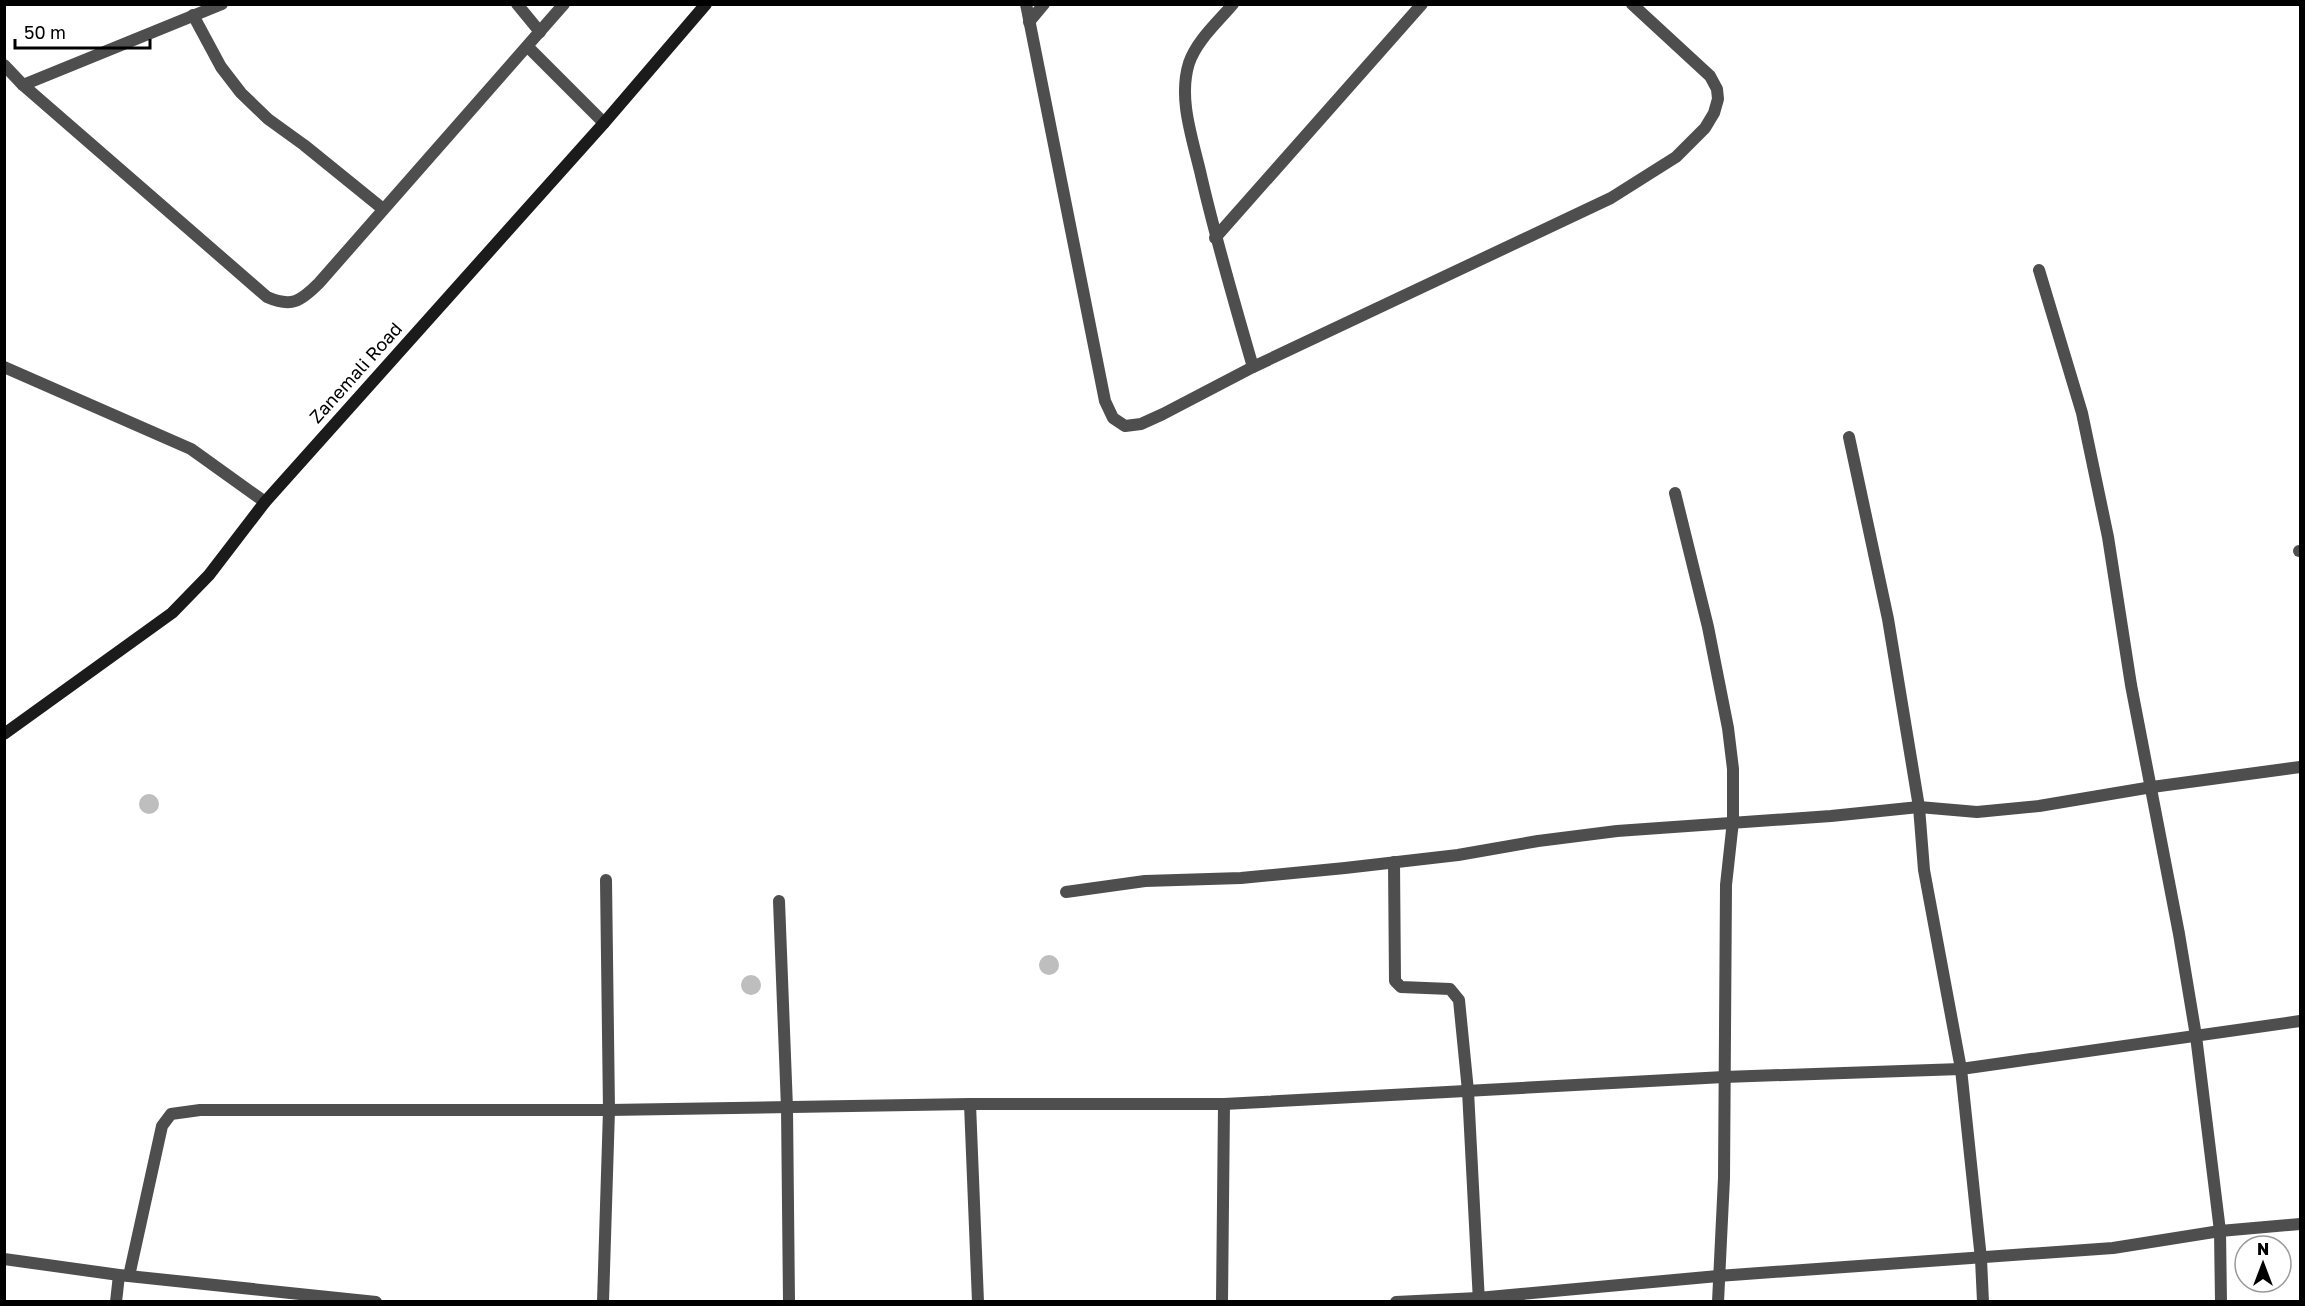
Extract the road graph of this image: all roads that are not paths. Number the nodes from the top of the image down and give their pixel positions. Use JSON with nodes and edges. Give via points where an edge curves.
{"nodes":[{"id":1,"x":222,"y":4,"type":"edge"},
{"id":2,"x":517,"y":4,"type":"edge"},
{"id":3,"x":564,"y":4,"type":"edge"},
{"id":4,"x":706,"y":4,"type":"edge"},
{"id":5,"x":1026,"y":4,"type":"edge"},
{"id":6,"x":1044,"y":4,"type":"edge"},
{"id":7,"x":1233,"y":4,"type":"edge"},
{"id":8,"x":1422,"y":4,"type":"edge"},
{"id":9,"x":1632,"y":4,"type":"edge"},
{"id":10,"x":208,"y":7,"type":"edge"},
{"id":11,"x":193,"y":15,"type":"junction"},
{"id":12,"x":1029,"y":22,"type":"junction"},
{"id":13,"x":540,"y":32,"type":"junction"},
{"id":14,"x":528,"y":47,"type":"junction"},
{"id":15,"x":4,"y":65,"type":"edge"},
{"id":16,"x":23,"y":85,"type":"junction"},
{"id":17,"x":604,"y":123,"type":"junction"},
{"id":18,"x":383,"y":209,"type":"junction"},
{"id":19,"x":1215,"y":238,"type":"junction"},
{"id":20,"x":2038,"y":270,"type":"dead end"},
{"id":21,"x":4,"y":367,"type":"edge"},
{"id":22,"x":1253,"y":367,"type":"junction"},
{"id":23,"x":1849,"y":437,"type":"dead end"},
{"id":24,"x":1675,"y":493,"type":"dead end"},
{"id":25,"x":266,"y":502,"type":"junction"},
{"id":26,"x":4,"y":734,"type":"edge"},
{"id":27,"x":2301,"y":766,"type":"edge"},
{"id":28,"x":2152,"y":787,"type":"junction"},
{"id":29,"x":1918,"y":807,"type":"junction"},
{"id":30,"x":1733,"y":822,"type":"junction"},
{"id":31,"x":1394,"y":862,"type":"junction"},
{"id":32,"x":606,"y":880,"type":"dead end"},
{"id":33,"x":1066,"y":892,"type":"dead end"},
{"id":34,"x":779,"y":901,"type":"dead end"},
{"id":35,"x":2301,"y":1021,"type":"edge"},
{"id":36,"x":2196,"y":1036,"type":"junction"},
{"id":37,"x":1961,"y":1069,"type":"junction"},
{"id":38,"x":1724,"y":1077,"type":"junction"},
{"id":39,"x":1468,"y":1091,"type":"junction"},
{"id":40,"x":970,"y":1104,"type":"junction"},
{"id":41,"x":1224,"y":1104,"type":"junction"},
{"id":42,"x":787,"y":1108,"type":"junction"},
{"id":43,"x":609,"y":1110,"type":"junction"},
{"id":44,"x":2301,"y":1224,"type":"edge"},
{"id":45,"x":2220,"y":1231,"type":"junction"},
{"id":46,"x":1981,"y":1258,"type":"junction"},
{"id":47,"x":4,"y":1259,"type":"edge"},
{"id":48,"x":124,"y":1276,"type":"junction"},
{"id":49,"x":1718,"y":1276,"type":"junction"},
{"id":50,"x":1478,"y":1300,"type":"edge"},
{"id":51,"x":116,"y":1302,"type":"edge"},
{"id":52,"x":376,"y":1302,"type":"edge"},
{"id":53,"x":603,"y":1302,"type":"edge"},
{"id":54,"x":789,"y":1302,"type":"edge"},
{"id":55,"x":978,"y":1302,"type":"edge"},
{"id":56,"x":1222,"y":1302,"type":"edge"},
{"id":57,"x":1396,"y":1302,"type":"edge"},
{"id":58,"x":1718,"y":1302,"type":"edge"},
{"id":59,"x":1983,"y":1302,"type":"edge"},
{"id":60,"x":2221,"y":1302,"type":"edge"}],
"edges":[{"from":1,"to":10,"type":"street"},
{"from":2,"to":13,"type":"street"},
{"from":3,"to":13,"type":"street"},
{"from":4,"to":17,"type":"street","name":"Zanemali Road"},
{"from":5,"to":12,"type":"street"},
{"from":6,"to":12,"type":"street"},
{"from":7,"to":19,"type":"street","via":[[1199,43],[1184,86]]},
{"from":8,"to":19,"type":"street"},
{"from":9,"to":22,"type":"street","via":[[1710,76],[1717,89],[1714,113],[1705,128],[1676,157],[1611,198]]},
{"from":10,"to":11,"type":"street"},
{"from":11,"to":16,"type":"street"},
{"from":11,"to":18,"type":"street","via":[[221,67],[241,93],[268,119]]},
{"from":12,"to":22,"type":"street","via":[[1106,401],[1113,418],[1125,426],[1141,424]]},
{"from":13,"to":14,"type":"street"},
{"from":14,"to":17,"type":"street"},
{"from":14,"to":18,"type":"street"},
{"from":15,"to":16,"type":"street"},
{"from":16,"to":18,"type":"street","via":[[267,297],[281,303],[307,296]]},
{"from":17,"to":25,"type":"street","name":"Zanemali Road"},
{"from":19,"to":22,"type":"street"},
{"from":20,"to":28,"type":"street","via":[[2082,413]]},
{"from":21,"to":25,"type":"street","via":[[191,449]]},
{"from":23,"to":29,"type":"street","via":[[1888,619]]},
{"from":24,"to":30,"type":"street","via":[[1728,728]]},
{"from":25,"to":26,"type":"street","name":"Zanemali Road","via":[[172,613]]},
{"from":27,"to":28,"type":"street"},
{"from":28,"to":29,"type":"street","via":[[1977,812]]},
{"from":28,"to":36,"type":"street"},
{"from":29,"to":30,"type":"street"},
{"from":29,"to":37,"type":"street","via":[[1924,870]]},
{"from":30,"to":31,"type":"street","via":[[1617,831]]},
{"from":30,"to":38,"type":"street","via":[[1726,885]]},
{"from":31,"to":33,"type":"street","via":[[1241,878],[1145,881]]},
{"from":31,"to":39,"type":"street","via":[[1395,981],[1401,987],[1450,989],[1456,994]]},
{"from":32,"to":43,"type":"street"},
{"from":34,"to":42,"type":"street"},
{"from":35,"to":36,"type":"street"},
{"from":36,"to":37,"type":"street"},
{"from":36,"to":45,"type":"street"},
{"from":37,"to":38,"type":"street"},
{"from":37,"to":46,"type":"street"},
{"from":38,"to":39,"type":"street"},
{"from":38,"to":49,"type":"street","via":[[1724,1178]]},
{"from":39,"to":41,"type":"street"},
{"from":39,"to":50,"type":"street"},
{"from":40,"to":41,"type":"street"},
{"from":40,"to":42,"type":"street"},
{"from":40,"to":55,"type":"street"},
{"from":41,"to":56,"type":"street"},
{"from":42,"to":43,"type":"street"},
{"from":42,"to":54,"type":"street"},
{"from":43,"to":48,"type":"street","via":[[200,1110],[171,1114],[162,1126]]},
{"from":43,"to":53,"type":"street"},
{"from":44,"to":45,"type":"street"},
{"from":45,"to":46,"type":"street","via":[[2113,1248]]},
{"from":45,"to":60,"type":"street"},
{"from":46,"to":49,"type":"street"},
{"from":46,"to":59,"type":"street"},
{"from":47,"to":48,"type":"street"},
{"from":48,"to":51,"type":"street"},
{"from":48,"to":52,"type":"street"},
{"from":49,"to":50,"type":"street"},
{"from":49,"to":58,"type":"street"},
{"from":50,"to":57,"type":"street"}]}
